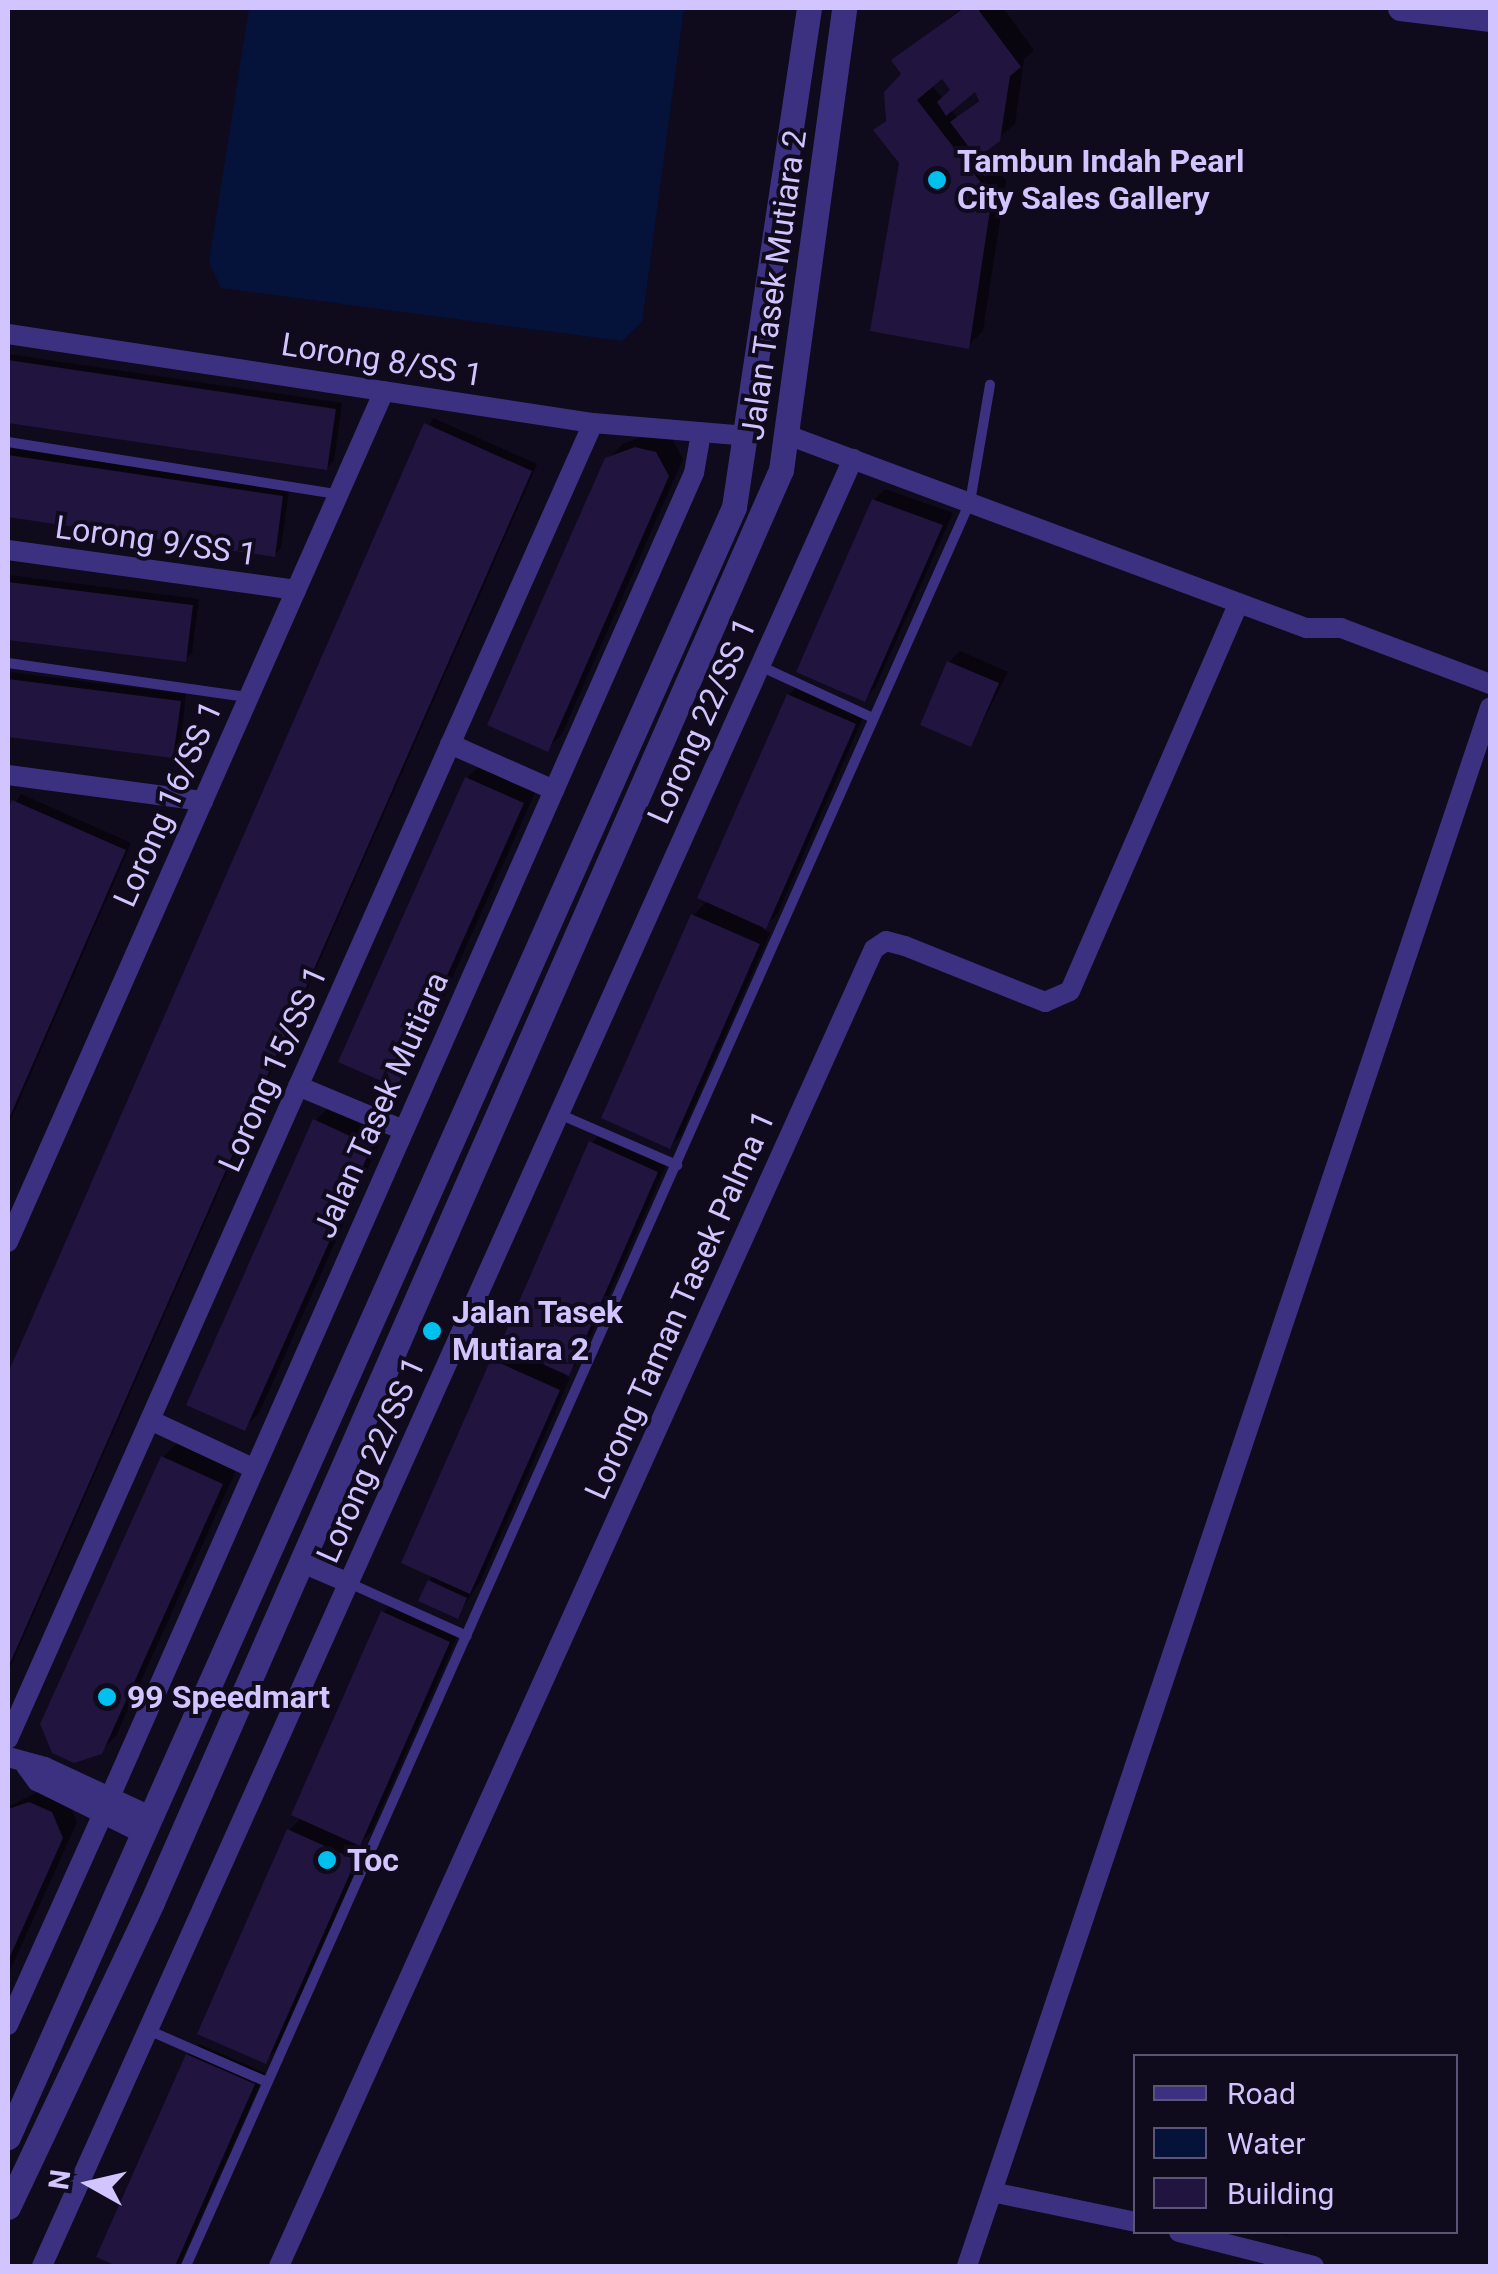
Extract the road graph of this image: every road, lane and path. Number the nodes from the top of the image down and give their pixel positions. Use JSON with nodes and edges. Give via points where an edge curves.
{"nodes":[{"id":1,"x":1400,"y":8,"type":"edge"},
{"id":2,"x":804,"y":15,"type":"edge"},
{"id":3,"x":845,"y":15,"type":"edge"},
{"id":4,"x":1490,"y":19,"type":"edge"},
{"id":5,"x":8,"y":334,"type":"edge"},
{"id":6,"x":990,"y":385,"type":"dead end"},
{"id":7,"x":384,"y":391,"type":"junction"},
{"id":8,"x":593,"y":423,"type":"junction"},
{"id":9,"x":701,"y":435,"type":"junction"},
{"id":10,"x":748,"y":436,"type":"junction"},
{"id":11,"x":790,"y":436,"type":"junction"},
{"id":12,"x":8,"y":442,"type":"edge"},
{"id":13,"x":853,"y":459,"type":"junction"},
{"id":14,"x":338,"y":494,"type":"junction"},
{"id":15,"x":970,"y":502,"type":"junction"},
{"id":16,"x":8,"y":550,"type":"edge"},
{"id":17,"x":296,"y":590,"type":"junction"},
{"id":18,"x":1239,"y":603,"type":"junction"},
{"id":19,"x":8,"y":662,"type":"edge"},
{"id":20,"x":760,"y":666,"type":"junction"},
{"id":21,"x":1490,"y":684,"type":"edge"},
{"id":22,"x":248,"y":697,"type":"junction"},
{"id":23,"x":1490,"y":707,"type":"edge"},
{"id":24,"x":871,"y":717,"type":"junction"},
{"id":25,"x":450,"y":744,"type":"junction"},
{"id":26,"x":8,"y":775,"type":"edge"},
{"id":27,"x":554,"y":790,"type":"junction"},
{"id":28,"x":203,"y":801,"type":"junction"},
{"id":29,"x":298,"y":1086,"type":"junction"},
{"id":30,"x":559,"y":1114,"type":"junction"},
{"id":31,"x":403,"y":1130,"type":"junction"},
{"id":32,"x":678,"y":1165,"type":"junction"},
{"id":33,"x":8,"y":1242,"type":"edge"},
{"id":34,"x":150,"y":1420,"type":"junction"},
{"id":35,"x":253,"y":1468,"type":"junction"},
{"id":36,"x":300,"y":1562,"type":"junction"},
{"id":37,"x":349,"y":1583,"type":"junction"},
{"id":38,"x":467,"y":1636,"type":"junction"},
{"id":39,"x":8,"y":1740,"type":"edge"},
{"id":40,"x":17,"y":1761,"type":"edge"},
{"id":41,"x":208,"y":1773,"type":"junction"},
{"id":42,"x":106,"y":1806,"type":"junction"},
{"id":43,"x":150,"y":1826,"type":"junction"},
{"id":44,"x":152,"y":1902,"type":"junction"},
{"id":45,"x":8,"y":2025,"type":"edge"},
{"id":46,"x":148,"y":2030,"type":"junction"},
{"id":47,"x":268,"y":2082,"type":"junction"},
{"id":48,"x":8,"y":2137,"type":"edge"},
{"id":49,"x":992,"y":2192,"type":"junction"},
{"id":50,"x":8,"y":2207,"type":"edge"},
{"id":51,"x":1133,"y":2221,"type":"edge"},
{"id":52,"x":1187,"y":2234,"type":"edge"},
{"id":53,"x":42,"y":2266,"type":"edge"},
{"id":54,"x":186,"y":2266,"type":"edge"},
{"id":55,"x":280,"y":2266,"type":"edge"},
{"id":56,"x":967,"y":2266,"type":"edge"},
{"id":57,"x":1314,"y":2266,"type":"edge"}],
"edges":[{"from":1,"to":4,"type":"street"},
{"from":2,"to":10,"type":"street","name":"Jalan Tasek Mutiara 2"},
{"from":3,"to":11,"type":"street","name":"Jalan Tasek Mutiara 2"},
{"from":5,"to":7,"type":"street","name":"Lorong 8/SS 1"},
{"from":6,"to":15,"type":"lane"},
{"from":7,"to":8,"type":"street","name":"Lorong 8/SS 1"},
{"from":7,"to":14,"type":"street","name":"Lorong 16/SS 1"},
{"from":8,"to":9,"type":"street","name":"Lorong 8/SS 1"},
{"from":8,"to":25,"type":"street","name":"Lorong 15/SS 1"},
{"from":9,"to":10,"type":"street","name":"Lorong 8/SS 1"},
{"from":9,"to":27,"type":"street","name":"Jalan Tasek Mutiara","via":[[694,473]]},
{"from":10,"to":43,"type":"street","name":"Jalan Tasek Mutiara 2","via":[[726,525]]},
{"from":11,"to":13,"type":"street"},
{"from":11,"to":36,"type":"street","name":"Jalan Tasek Mutiara 2"},
{"from":12,"to":14,"type":"lane"},
{"from":13,"to":15,"type":"street"},
{"from":13,"to":20,"type":"street","name":"Lorong 22/SS 1"},
{"from":14,"to":17,"type":"street","name":"Lorong 16/SS 1"},
{"from":15,"to":18,"type":"street"},
{"from":15,"to":24,"type":"lane"},
{"from":16,"to":17,"type":"street","name":"Lorong 9/SS 1"},
{"from":17,"to":22,"type":"street","name":"Lorong 16/SS 1"},
{"from":18,"to":21,"type":"street","via":[[1306,628],[1340,628]]},
{"from":18,"to":55,"type":"street","name":"Lorong Taman Tasek Palma 1","via":[[1070,991],[1044,1002],[905,946],[886,941],[874,949]]},
{"from":19,"to":22,"type":"lane"},
{"from":20,"to":24,"type":"lane"},
{"from":20,"to":30,"type":"street","name":"Lorong 22/SS 1"},
{"from":22,"to":28,"type":"street","name":"Lorong 16/SS 1"},
{"from":23,"to":49,"type":"street"},
{"from":24,"to":32,"type":"lane"},
{"from":25,"to":27,"type":"street"},
{"from":25,"to":29,"type":"street","name":"Lorong 15/SS 1"},
{"from":26,"to":28,"type":"street"},
{"from":27,"to":31,"type":"street","name":"Jalan Tasek Mutiara"},
{"from":28,"to":33,"type":"street","name":"Lorong 16/SS 1"},
{"from":29,"to":31,"type":"street"},
{"from":29,"to":34,"type":"street","name":"Lorong 15/SS 1"},
{"from":30,"to":32,"type":"lane"},
{"from":30,"to":37,"type":"street","name":"Lorong 22/SS 1"},
{"from":31,"to":35,"type":"street","name":"Jalan Tasek Mutiara"},
{"from":32,"to":38,"type":"lane"},
{"from":34,"to":35,"type":"street"},
{"from":34,"to":39,"type":"street","name":"Lorong 15/SS 1"},
{"from":35,"to":42,"type":"street","name":"Jalan Tasek Mutiara"},
{"from":36,"to":37,"type":"street"},
{"from":36,"to":41,"type":"street","name":"Jalan Tasek Mutiara 2"},
{"from":37,"to":38,"type":"lane"},
{"from":37,"to":46,"type":"street","name":"Lorong 22/SS 1"},
{"from":38,"to":47,"type":"lane"},
{"from":40,"to":42,"type":"street","via":[[45,1767]]},
{"from":41,"to":43,"type":"street"},
{"from":41,"to":44,"type":"street","name":"Jalan Tasek Mutiara 2"},
{"from":42,"to":43,"type":"street"},
{"from":42,"to":45,"type":"street","name":"Jalan Tasek Mutiara"},
{"from":43,"to":44,"type":"street"},
{"from":43,"to":48,"type":"street","name":"Jalan Tasek Mutiara 2"},
{"from":44,"to":50,"type":"street","name":"Jalan Tasek Mutiara 2"},
{"from":46,"to":47,"type":"lane"},
{"from":46,"to":53,"type":"street","name":"Lorong 22/SS 1"},
{"from":47,"to":54,"type":"lane"},
{"from":49,"to":51,"type":"street"},
{"from":49,"to":56,"type":"street"},
{"from":52,"to":57,"type":"street"}]}
